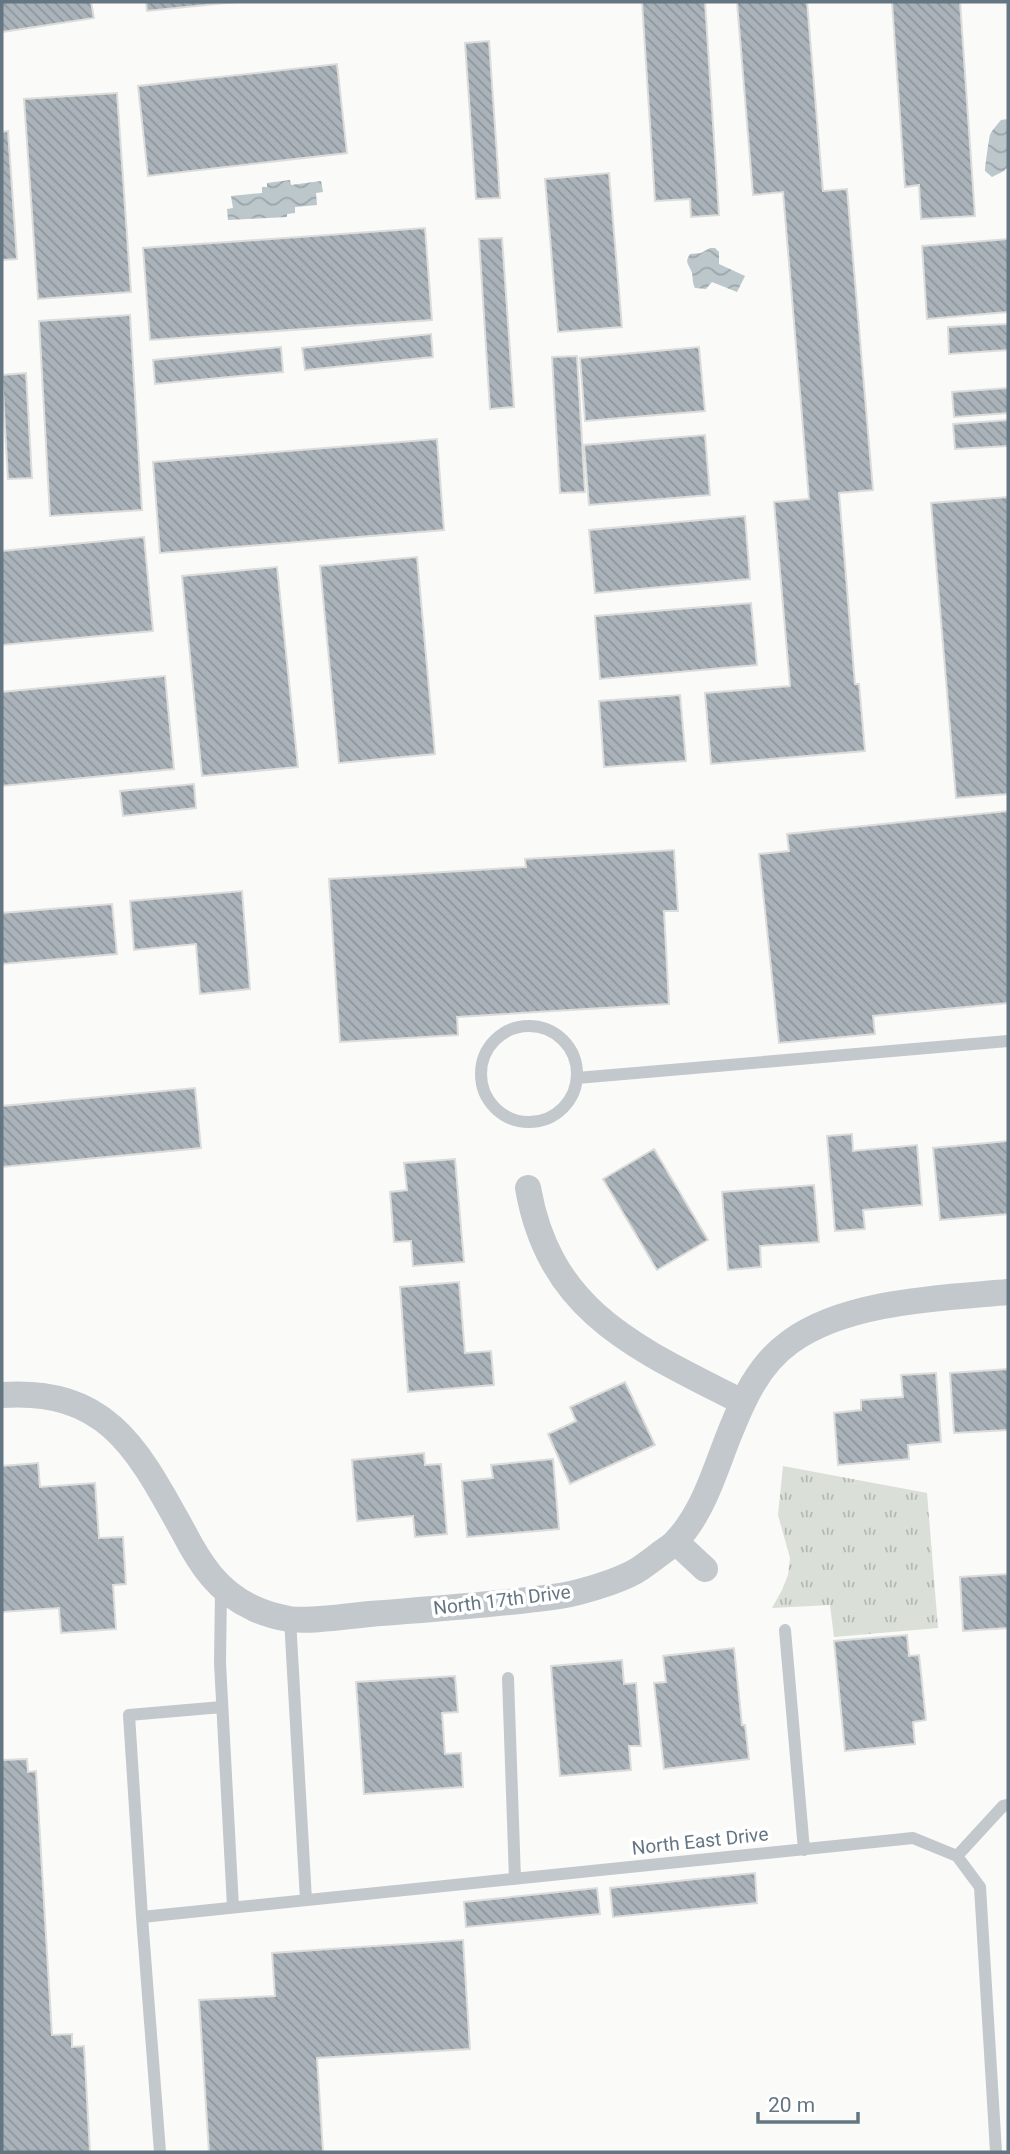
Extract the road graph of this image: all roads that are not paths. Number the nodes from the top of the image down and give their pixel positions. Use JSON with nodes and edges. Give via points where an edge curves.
{"nodes":[{"id":1,"x":1008,"y":1041,"type":"edge"},
{"id":2,"x":577,"y":1078,"type":"junction"},
{"id":3,"x":528,"y":1188,"type":"dead end"},
{"id":4,"x":1008,"y":1292,"type":"edge"},
{"id":5,"x":2,"y":1395,"type":"edge"},
{"id":6,"x":742,"y":1402,"type":"junction"},
{"id":7,"x":676,"y":1542,"type":"junction"},
{"id":8,"x":705,"y":1569,"type":"dead end"},
{"id":9,"x":221,"y":1588,"type":"junction"},
{"id":10,"x":290,"y":1619,"type":"junction"},
{"id":11,"x":785,"y":1630,"type":"dead end"},
{"id":12,"x":508,"y":1678,"type":"dead end"},
{"id":13,"x":222,"y":1707,"type":"junction"},
{"id":14,"x":1008,"y":1805,"type":"edge"},
{"id":15,"x":804,"y":1850,"type":"junction"},
{"id":16,"x":957,"y":1856,"type":"junction"},
{"id":17,"x":515,"y":1879,"type":"junction"},
{"id":18,"x":306,"y":1900,"type":"junction"},
{"id":19,"x":233,"y":1907,"type":"junction"},
{"id":20,"x":142,"y":1917,"type":"junction"},
{"id":21,"x":160,"y":2152,"type":"edge"},
{"id":22,"x":996,"y":2152,"type":"edge"}],
"edges":[{"from":1,"to":2,"type":"lane"},
{"from":2,"to":2,"type":"lane","via":[[575,1059],[566,1042],[533,1025],[514,1027],[498,1037],[486,1051],[481,1069],[483,1088],[492,1105],[507,1117],[525,1122],[560,1111],[572,1096]]},
{"from":3,"to":6,"type":"street","via":[[537,1227],[575,1295],[643,1350]]},
{"from":4,"to":6,"type":"street","name":"North 17th Drive","via":[[928,1299],[829,1321],[790,1342],[760,1372]]},
{"from":5,"to":9,"type":"street","name":"North 17th Drive","via":[[41,1395],[76,1404],[129,1442],[201,1564]]},
{"from":6,"to":7,"type":"street","name":"North 17th Drive","via":[[699,1508]]},
{"from":7,"to":8,"type":"street"},
{"from":7,"to":10,"type":"street","name":"North 17th Drive","via":[[634,1572],[556,1597]]},
{"from":9,"to":10,"type":"street","name":"North 17th Drive","via":[[254,1609]]},
{"from":9,"to":13,"type":"lane"},
{"from":10,"to":18,"type":"lane"},
{"from":11,"to":15,"type":"lane"},
{"from":12,"to":17,"type":"lane"},
{"from":13,"to":19,"type":"lane"},
{"from":13,"to":20,"type":"lane","via":[[129,1715]]},
{"from":14,"to":16,"type":"lane"},
{"from":15,"to":16,"type":"lane","name":"North East Drive","via":[[913,1838]]},
{"from":15,"to":17,"type":"lane","name":"North East Drive"},
{"from":16,"to":22,"type":"lane","via":[[980,1887]]},
{"from":17,"to":18,"type":"lane","name":"North East Drive"},
{"from":18,"to":19,"type":"lane","name":"North East Drive"},
{"from":19,"to":20,"type":"lane","name":"North East Drive"},
{"from":20,"to":21,"type":"lane"}]}
